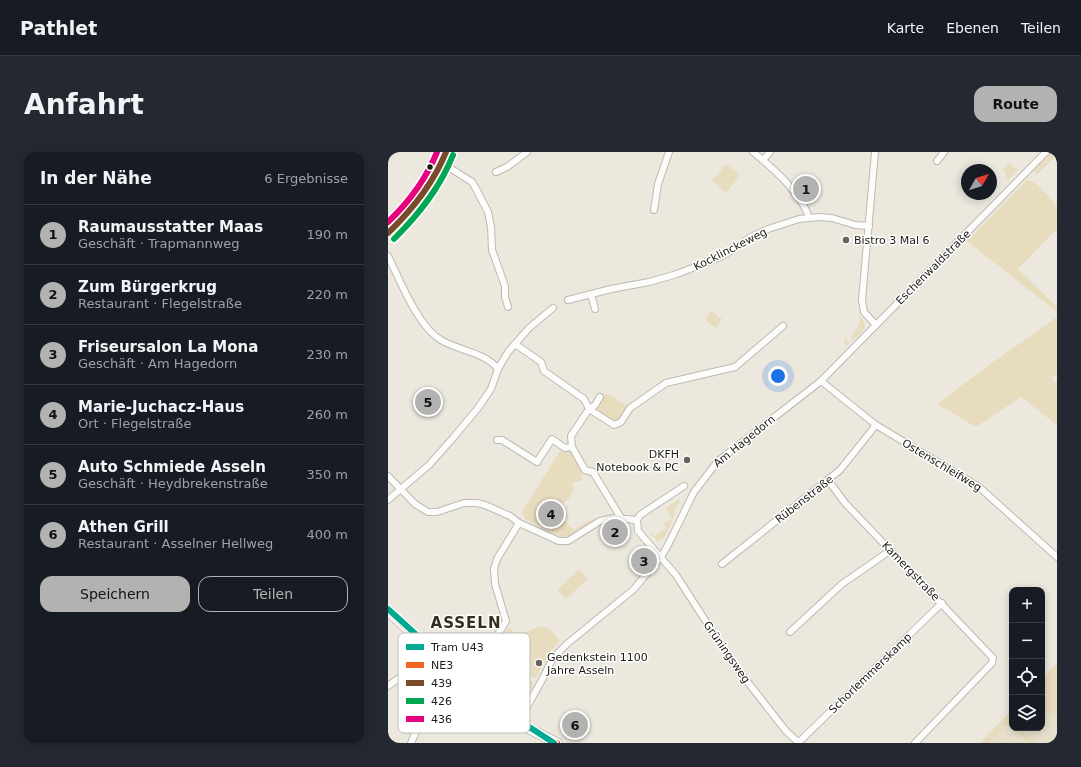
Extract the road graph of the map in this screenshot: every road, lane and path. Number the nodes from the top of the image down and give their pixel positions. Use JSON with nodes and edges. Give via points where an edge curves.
{"nodes":[{"id":1,"x":446,"y":152,"type":"edge"},
{"id":2,"x":526,"y":152,"type":"edge"},
{"id":3,"x":669,"y":152,"type":"edge"},
{"id":4,"x":753,"y":152,"type":"edge"},
{"id":5,"x":770,"y":152,"type":"edge"},
{"id":6,"x":875,"y":152,"type":"edge"},
{"id":7,"x":944,"y":152,"type":"edge"},
{"id":8,"x":1046,"y":152,"type":"edge"},
{"id":9,"x":763,"y":160,"type":"junction"},
{"id":10,"x":937,"y":161,"type":"dead end"},
{"id":11,"x":442,"y":163,"type":"junction"},
{"id":12,"x":496,"y":172,"type":"dead end"},
{"id":13,"x":654,"y":210,"type":"dead end"},
{"id":14,"x":809,"y":217,"type":"junction"},
{"id":15,"x":869,"y":226,"type":"junction"},
{"id":16,"x":388,"y":234,"type":"edge"},
{"id":17,"x":388,"y":256,"type":"edge"},
{"id":18,"x":591,"y":294,"type":"junction"},
{"id":19,"x":568,"y":300,"type":"dead end"},
{"id":20,"x":508,"y":307,"type":"dead end"},
{"id":21,"x":553,"y":308,"type":"dead end"},
{"id":22,"x":595,"y":309,"type":"dead end"},
{"id":23,"x":876,"y":325,"type":"junction"},
{"id":24,"x":783,"y":326,"type":"dead end"},
{"id":25,"x":515,"y":344,"type":"junction"},
{"id":26,"x":498,"y":369,"type":"junction"},
{"id":27,"x":821,"y":381,"type":"junction"},
{"id":28,"x":600,"y":397,"type":"dead end"},
{"id":29,"x":589,"y":409,"type":"junction"},
{"id":30,"x":876,"y":425,"type":"junction"},
{"id":31,"x":497,"y":440,"type":"dead end"},
{"id":32,"x":572,"y":447,"type":"junction"},
{"id":33,"x":388,"y":476,"type":"edge"},
{"id":34,"x":828,"y":480,"type":"junction"},
{"id":35,"x":684,"y":486,"type":"dead end"},
{"id":36,"x":400,"y":489,"type":"junction"},
{"id":37,"x":388,"y":500,"type":"edge"},
{"id":38,"x":621,"y":518,"type":"junction"},
{"id":39,"x":636,"y":520,"type":"junction"},
{"id":40,"x":519,"y":523,"type":"junction"},
{"id":41,"x":891,"y":550,"type":"junction"},
{"id":42,"x":661,"y":557,"type":"junction"},
{"id":43,"x":1057,"y":557,"type":"edge"},
{"id":44,"x":722,"y":564,"type":"dead end"},
{"id":45,"x":942,"y":603,"type":"junction"},
{"id":46,"x":388,"y":611,"type":"edge"},
{"id":47,"x":790,"y":632,"type":"dead end"},
{"id":48,"x":412,"y":633,"type":"edge"},
{"id":49,"x":497,"y":633,"type":"edge"},
{"id":50,"x":398,"y":679,"type":"edge"},
{"id":51,"x":388,"y":686,"type":"edge"},
{"id":52,"x":530,"y":702,"type":"edge"},
{"id":53,"x":530,"y":730,"type":"edge"},
{"id":54,"x":417,"y":733,"type":"edge"},
{"id":55,"x":553,"y":742,"type":"edge"},
{"id":56,"x":411,"y":743,"type":"edge"},
{"id":57,"x":799,"y":743,"type":"edge"},
{"id":58,"x":915,"y":743,"type":"edge"}],
"edges":[{"from":1,"to":11,"type":"street"},
{"from":2,"to":12,"type":"street"},
{"from":3,"to":13,"type":"street","via":[[658,184]]},
{"from":4,"to":9,"type":"street"},
{"from":5,"to":9,"type":"street"},
{"from":6,"to":15,"type":"street"},
{"from":7,"to":10,"type":"street"},
{"from":8,"to":23,"type":"street","name":"Eschenwaldstraße"},
{"from":9,"to":14,"type":"street","via":[[797,196]]},
{"from":11,"to":16,"type":"street","via":[[425,193]]},
{"from":11,"to":20,"type":"street","via":[[472,182],[488,212],[492,250],[505,286]]},
{"from":14,"to":15,"type":"street","name":"Kocklinckeweg","via":[[832,218]]},
{"from":14,"to":18,"type":"street","name":"Kocklinckeweg","via":[[768,229],[720,257],[677,274]]},
{"from":15,"to":23,"type":"street","via":[[862,307]]},
{"from":17,"to":26,"type":"street","via":[[418,315],[433,334],[455,347],[485,358]]},
{"from":18,"to":19,"type":"street","name":"Kocklinckeweg"},
{"from":18,"to":22,"type":"street"},
{"from":21,"to":25,"type":"street","via":[[533,324]]},
{"from":23,"to":27,"type":"street","name":"Eschenwaldstraße"},
{"from":24,"to":29,"type":"street","via":[[734,367],[666,383],[630,408],[617,424]]},
{"from":25,"to":26,"type":"street"},
{"from":25,"to":29,"type":"street","via":[[541,362],[544,370],[584,399]]},
{"from":26,"to":36,"type":"street","via":[[491,389],[478,408],[429,465]]},
{"from":27,"to":30,"type":"street","name":"Ostenschleifweg"},
{"from":27,"to":42,"type":"street","name":"Am Hagedorn","via":[[712,467],[694,492]]},
{"from":28,"to":29,"type":"street"},
{"from":29,"to":32,"type":"street","via":[[571,436]]},
{"from":30,"to":34,"type":"street","name":"Rübenstraße","via":[[840,470]]},
{"from":30,"to":43,"type":"street","name":"Ostenschleifweg","via":[[979,487]]},
{"from":31,"to":32,"type":"street","via":[[502,440],[538,462],[552,439],[566,448]]},
{"from":32,"to":38,"type":"street","via":[[585,470],[593,472]]},
{"from":33,"to":36,"type":"street"},
{"from":34,"to":41,"type":"street","name":"Kamergstraße","via":[[845,503]]},
{"from":34,"to":44,"type":"street","name":"Rübenstraße"},
{"from":35,"to":39,"type":"street","via":[[641,514]]},
{"from":36,"to":37,"type":"street"},
{"from":36,"to":40,"type":"street","via":[[415,504],[428,512],[437,512],[464,503],[477,503],[510,516]]},
{"from":38,"to":39,"type":"street"},
{"from":38,"to":40,"type":"street","via":[[600,520],[563,542]]},
{"from":39,"to":42,"type":"street","via":[[638,532]]},
{"from":40,"to":49,"type":"street","via":[[497,559],[494,569],[495,584],[506,621]]},
{"from":41,"to":45,"type":"street","name":"Kamergstraße"},
{"from":41,"to":47,"type":"street","via":[[842,584]]},
{"from":42,"to":52,"type":"street","name":"Am Hagedorn","via":[[633,590],[552,658]]},
{"from":42,"to":57,"type":"street","name":"Grüningsweg","via":[[676,575],[732,662],[786,731]]},
{"from":45,"to":57,"type":"street","name":"Schorlemmerskamp"},
{"from":45,"to":58,"type":"street","name":"Kamergstraße","via":[[991,655],[993,661]]},
{"from":46,"to":48,"type":"main road"},
{"from":50,"to":51,"type":"street"},
{"from":53,"to":55,"type":"main road"},
{"from":54,"to":56,"type":"street"}]}
